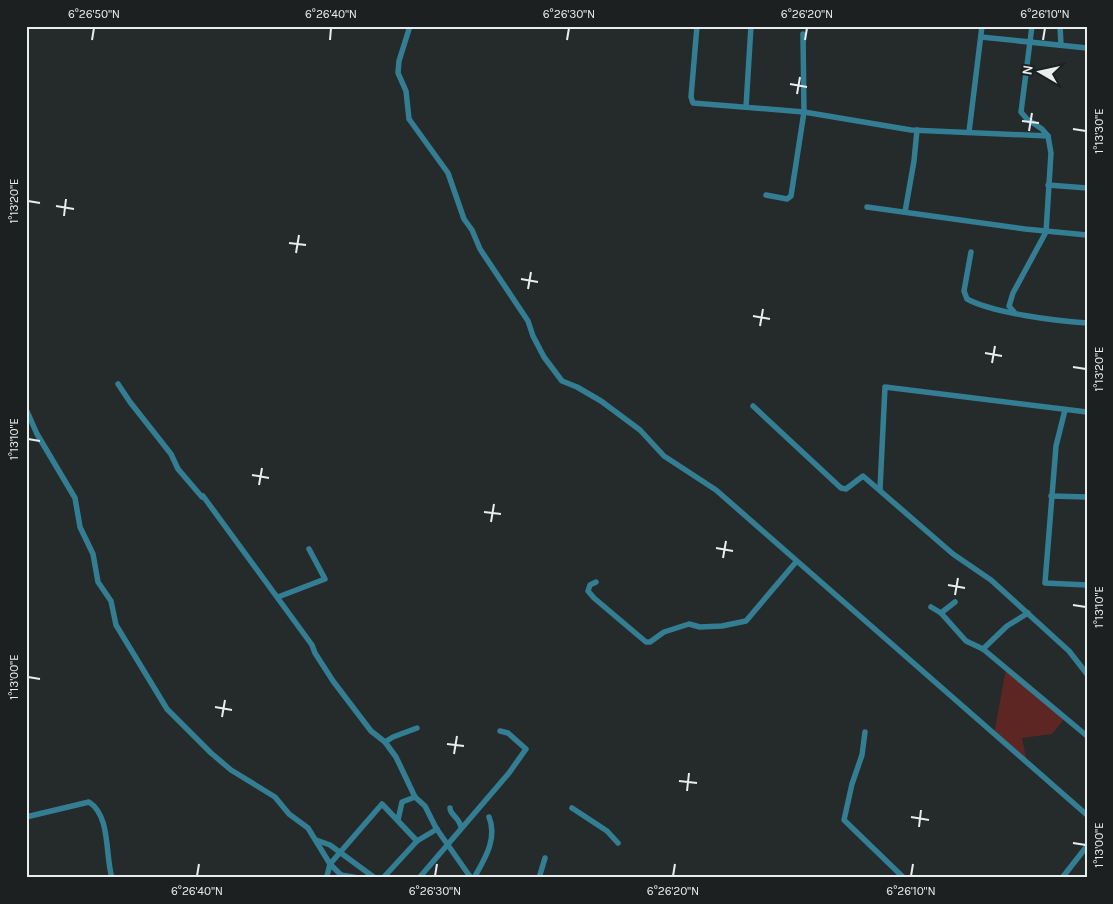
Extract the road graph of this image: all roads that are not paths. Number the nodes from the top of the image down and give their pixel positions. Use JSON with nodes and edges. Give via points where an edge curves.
{"nodes":[{"id":1,"x":410,"y":26,"type":"edge"},
{"id":2,"x":697,"y":26,"type":"edge"},
{"id":3,"x":750,"y":26,"type":"edge"},
{"id":4,"x":982,"y":26,"type":"edge"},
{"id":5,"x":1032,"y":26,"type":"edge"},
{"id":6,"x":1060,"y":26,"type":"edge"},
{"id":7,"x":803,"y":34,"type":"dead end"},
{"id":8,"x":981,"y":37,"type":"junction"},
{"id":9,"x":1030,"y":42,"type":"junction"},
{"id":10,"x":1061,"y":45,"type":"junction"},
{"id":11,"x":1087,"y":48,"type":"edge"},
{"id":12,"x":746,"y":108,"type":"junction"},
{"id":13,"x":804,"y":112,"type":"junction"},
{"id":14,"x":917,"y":130,"type":"junction"},
{"id":15,"x":969,"y":132,"type":"junction"},
{"id":16,"x":1048,"y":136,"type":"junction"},
{"id":17,"x":1048,"y":185,"type":"junction"},
{"id":18,"x":1087,"y":188,"type":"edge"},
{"id":19,"x":766,"y":195,"type":"dead end"},
{"id":20,"x":867,"y":207,"type":"dead end"},
{"id":21,"x":905,"y":212,"type":"junction"},
{"id":22,"x":1046,"y":232,"type":"junction"},
{"id":23,"x":1087,"y":235,"type":"edge"},
{"id":24,"x":971,"y":252,"type":"dead end"},
{"id":25,"x":1014,"y":312,"type":"junction"},
{"id":26,"x":1087,"y":323,"type":"edge"},
{"id":27,"x":118,"y":384,"type":"dead end"},
{"id":28,"x":753,"y":406,"type":"dead end"},
{"id":29,"x":26,"y":409,"type":"edge"},
{"id":30,"x":1065,"y":410,"type":"junction"},
{"id":31,"x":1087,"y":412,"type":"edge"},
{"id":32,"x":880,"y":489,"type":"junction"},
{"id":33,"x":1052,"y":496,"type":"junction"},
{"id":34,"x":1087,"y":497,"type":"edge"},
{"id":35,"x":310,"y":549,"type":"dead end"},
{"id":36,"x":796,"y":562,"type":"junction"},
{"id":37,"x":596,"y":582,"type":"dead end"},
{"id":38,"x":1087,"y":585,"type":"edge"},
{"id":39,"x":278,"y":598,"type":"junction"},
{"id":40,"x":955,"y":602,"type":"dead end"},
{"id":41,"x":931,"y":607,"type":"dead end"},
{"id":42,"x":941,"y":613,"type":"junction"},
{"id":43,"x":1028,"y":614,"type":"junction"},
{"id":44,"x":983,"y":649,"type":"junction"},
{"id":45,"x":1087,"y":674,"type":"edge"},
{"id":46,"x":418,"y":728,"type":"dead end"},
{"id":47,"x":500,"y":731,"type":"dead end"},
{"id":48,"x":865,"y":732,"type":"dead end"},
{"id":49,"x":1087,"y":736,"type":"edge"},
{"id":50,"x":385,"y":742,"type":"junction"},
{"id":51,"x":415,"y":797,"type":"junction"},
{"id":52,"x":450,"y":808,"type":"dead end"},
{"id":53,"x":572,"y":808,"type":"dead end"},
{"id":54,"x":1087,"y":815,"type":"edge"},
{"id":55,"x":26,"y":816,"type":"edge"},
{"id":56,"x":489,"y":817,"type":"dead end"},
{"id":57,"x":398,"y":820,"type":"junction"},
{"id":58,"x":461,"y":827,"type":"junction"},
{"id":59,"x":437,"y":829,"type":"junction"},
{"id":60,"x":316,"y":840,"type":"junction"},
{"id":61,"x":417,"y":841,"type":"junction"},
{"id":62,"x":447,"y":843,"type":"junction"},
{"id":63,"x":618,"y":843,"type":"dead end"},
{"id":64,"x":1087,"y":846,"type":"edge"},
{"id":65,"x":339,"y":853,"type":"junction"},
{"id":66,"x":545,"y":858,"type":"dead end"},
{"id":67,"x":330,"y":864,"type":"junction"},
{"id":68,"x":327,"y":876,"type":"dead end"},
{"id":69,"x":343,"y":876,"type":"edge"},
{"id":70,"x":112,"y":878,"type":"edge"},
{"id":71,"x":358,"y":878,"type":"edge"},
{"id":72,"x":375,"y":878,"type":"edge"},
{"id":73,"x":383,"y":878,"type":"edge"},
{"id":74,"x":419,"y":878,"type":"edge"},
{"id":75,"x":472,"y":878,"type":"edge"},
{"id":76,"x":539,"y":878,"type":"edge"},
{"id":77,"x":904,"y":878,"type":"edge"},
{"id":78,"x":1062,"y":878,"type":"edge"}],
"edges":[{"from":1,"to":36,"type":"street","via":[[398,60],[409,120],[448,174],[464,219],[480,249],[528,320],[533,336],[555,373],[562,381],[601,401],[640,430],[664,456],[716,490]]},
{"from":2,"to":12,"type":"street","via":[[693,103]]},
{"from":3,"to":12,"type":"street"},
{"from":4,"to":8,"type":"street"},
{"from":5,"to":9,"type":"street"},
{"from":6,"to":10,"type":"street"},
{"from":7,"to":13,"type":"street"},
{"from":8,"to":9,"type":"street"},
{"from":8,"to":15,"type":"street"},
{"from":9,"to":10,"type":"street"},
{"from":9,"to":16,"type":"street","via":[[1021,112]]},
{"from":10,"to":11,"type":"street"},
{"from":12,"to":13,"type":"street"},
{"from":13,"to":14,"type":"street"},
{"from":13,"to":19,"type":"street","via":[[791,196],[786,199]]},
{"from":14,"to":15,"type":"street"},
{"from":14,"to":21,"type":"street"},
{"from":15,"to":16,"type":"street"},
{"from":16,"to":17,"type":"street","via":[[1051,153]]},
{"from":17,"to":18,"type":"street"},
{"from":17,"to":22,"type":"street"},
{"from":20,"to":21,"type":"street"},
{"from":21,"to":22,"type":"street"},
{"from":22,"to":23,"type":"street"},
{"from":22,"to":25,"type":"street","via":[[1014,293],[1010,306]]},
{"from":24,"to":25,"type":"street","via":[[964,292],[967,299]]},
{"from":25,"to":26,"type":"street"},
{"from":27,"to":39,"type":"street"},
{"from":28,"to":32,"type":"street","via":[[841,488],[846,489],[863,476]]},
{"from":29,"to":60,"type":"street","via":[[36,434],[75,498],[80,527],[93,554],[98,582],[111,601],[116,625],[167,709],[224,765],[275,797]]},
{"from":30,"to":31,"type":"street"},
{"from":30,"to":32,"type":"street","via":[[1032,403],[885,387]]},
{"from":30,"to":33,"type":"street","via":[[1056,446]]},
{"from":32,"to":43,"type":"street"},
{"from":33,"to":34,"type":"street"},
{"from":33,"to":38,"type":"street","via":[[1045,583]]},
{"from":35,"to":39,"type":"street","via":[[325,579]]},
{"from":36,"to":37,"type":"street","via":[[746,621],[722,626],[688,624],[664,632],[650,642],[594,598],[588,590]]},
{"from":36,"to":54,"type":"street"},
{"from":39,"to":50,"type":"street","via":[[333,681],[371,731]]},
{"from":40,"to":42,"type":"street"},
{"from":41,"to":42,"type":"street"},
{"from":42,"to":44,"type":"street","via":[[966,641]]},
{"from":43,"to":44,"type":"street","via":[[1007,626]]},
{"from":43,"to":45,"type":"street","via":[[1069,652]]},
{"from":44,"to":49,"type":"street"},
{"from":46,"to":50,"type":"street"},
{"from":47,"to":58,"type":"street","via":[[508,733],[526,749]]},
{"from":48,"to":77,"type":"street","via":[[844,820]]},
{"from":50,"to":51,"type":"street","via":[[401,766]]},
{"from":51,"to":57,"type":"street","via":[[402,802]]},
{"from":51,"to":59,"type":"street","via":[[425,806]]},
{"from":52,"to":58,"type":"street"},
{"from":53,"to":63,"type":"street","via":[[607,831]]},
{"from":55,"to":70,"type":"street","via":[[89,802],[95,805],[107,834]]},
{"from":56,"to":75,"type":"street","via":[[492,834],[485,857]]},
{"from":57,"to":61,"type":"street"},
{"from":57,"to":65,"type":"street","via":[[382,804]]},
{"from":58,"to":62,"type":"street"},
{"from":59,"to":61,"type":"street"},
{"from":59,"to":62,"type":"street"},
{"from":60,"to":65,"type":"street","via":[[330,845]]},
{"from":60,"to":67,"type":"street"},
{"from":61,"to":73,"type":"street"},
{"from":62,"to":74,"type":"street"},
{"from":62,"to":75,"type":"street"},
{"from":64,"to":78,"type":"street"},
{"from":65,"to":67,"type":"street"},
{"from":65,"to":72,"type":"street"},
{"from":66,"to":76,"type":"street"},
{"from":67,"to":68,"type":"street"},
{"from":67,"to":69,"type":"street"},
{"from":69,"to":71,"type":"street"}]}
